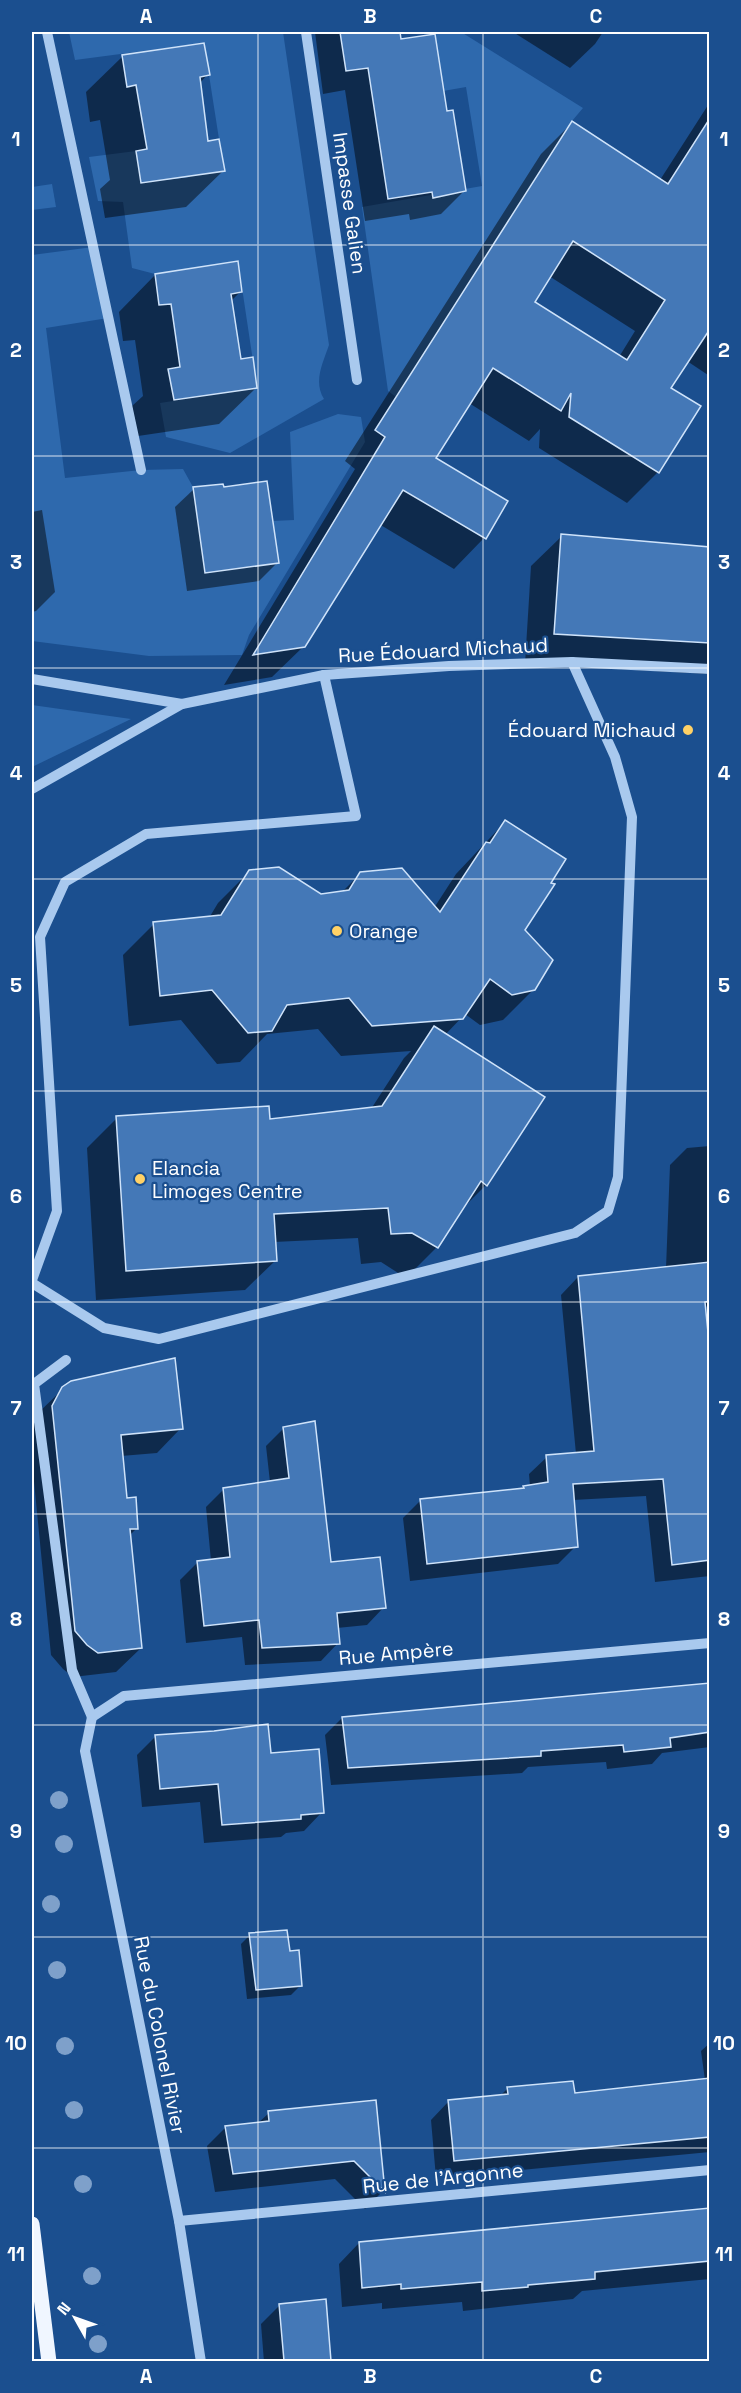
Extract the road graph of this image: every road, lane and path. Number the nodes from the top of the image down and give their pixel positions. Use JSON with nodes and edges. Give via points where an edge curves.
{"nodes":[{"id":1,"x":47,"y":32,"type":"edge"},
{"id":2,"x":306,"y":32,"type":"edge"},
{"id":3,"x":357,"y":380,"type":"dead end"},
{"id":4,"x":141,"y":470,"type":"dead end"},
{"id":5,"x":572,"y":662,"type":"junction"},
{"id":6,"x":710,"y":669,"type":"edge"},
{"id":7,"x":324,"y":675,"type":"junction"},
{"id":8,"x":32,"y":679,"type":"edge"},
{"id":9,"x":182,"y":704,"type":"junction"},
{"id":10,"x":32,"y":789,"type":"edge"},
{"id":11,"x":32,"y":1281,"type":"edge"},
{"id":12,"x":66,"y":1360,"type":"dead end"},
{"id":13,"x":710,"y":1643,"type":"edge"},
{"id":14,"x":92,"y":1717,"type":"junction"},
{"id":15,"x":710,"y":2170,"type":"edge"},
{"id":16,"x":179,"y":2221,"type":"junction"},
{"id":17,"x":32,"y":2224,"type":"edge"},
{"id":18,"x":49,"y":2361,"type":"edge"},
{"id":19,"x":201,"y":2361,"type":"edge"}],
"edges":[{"from":1,"to":4,"type":"street"},
{"from":2,"to":3,"type":"street","name":"Impasse Galien"},
{"from":5,"to":6,"type":"street","name":"Rue Édouard Michaud"},
{"from":5,"to":7,"type":"street","name":"Rue Édouard Michaud"},
{"from":5,"to":11,"type":"street","via":[[615,757],[632,817],[618,1177],[608,1211],[575,1233],[159,1339],[105,1328]]},
{"from":7,"to":9,"type":"street","name":"Rue Édouard Michaud"},
{"from":7,"to":11,"type":"street","via":[[357,816],[146,834],[64,882],[40,937],[57,1211]]},
{"from":8,"to":9,"type":"street","name":"Rue Édouard Michaud"},
{"from":9,"to":10,"type":"street","name":"Rue Édouard Michaud"},
{"from":12,"to":14,"type":"street","via":[[34,1384],[72,1670]]},
{"from":13,"to":14,"type":"street","name":"Rue Ampère","via":[[124,1696]]},
{"from":14,"to":16,"type":"street","name":"Rue du Colonel Rivier","via":[[85,1751]]},
{"from":15,"to":16,"type":"street","name":"Rue de l'Argonne"},
{"from":16,"to":19,"type":"street","name":"Rue du Colonel Rivier"},
{"from":17,"to":18,"type":"main road"}]}
